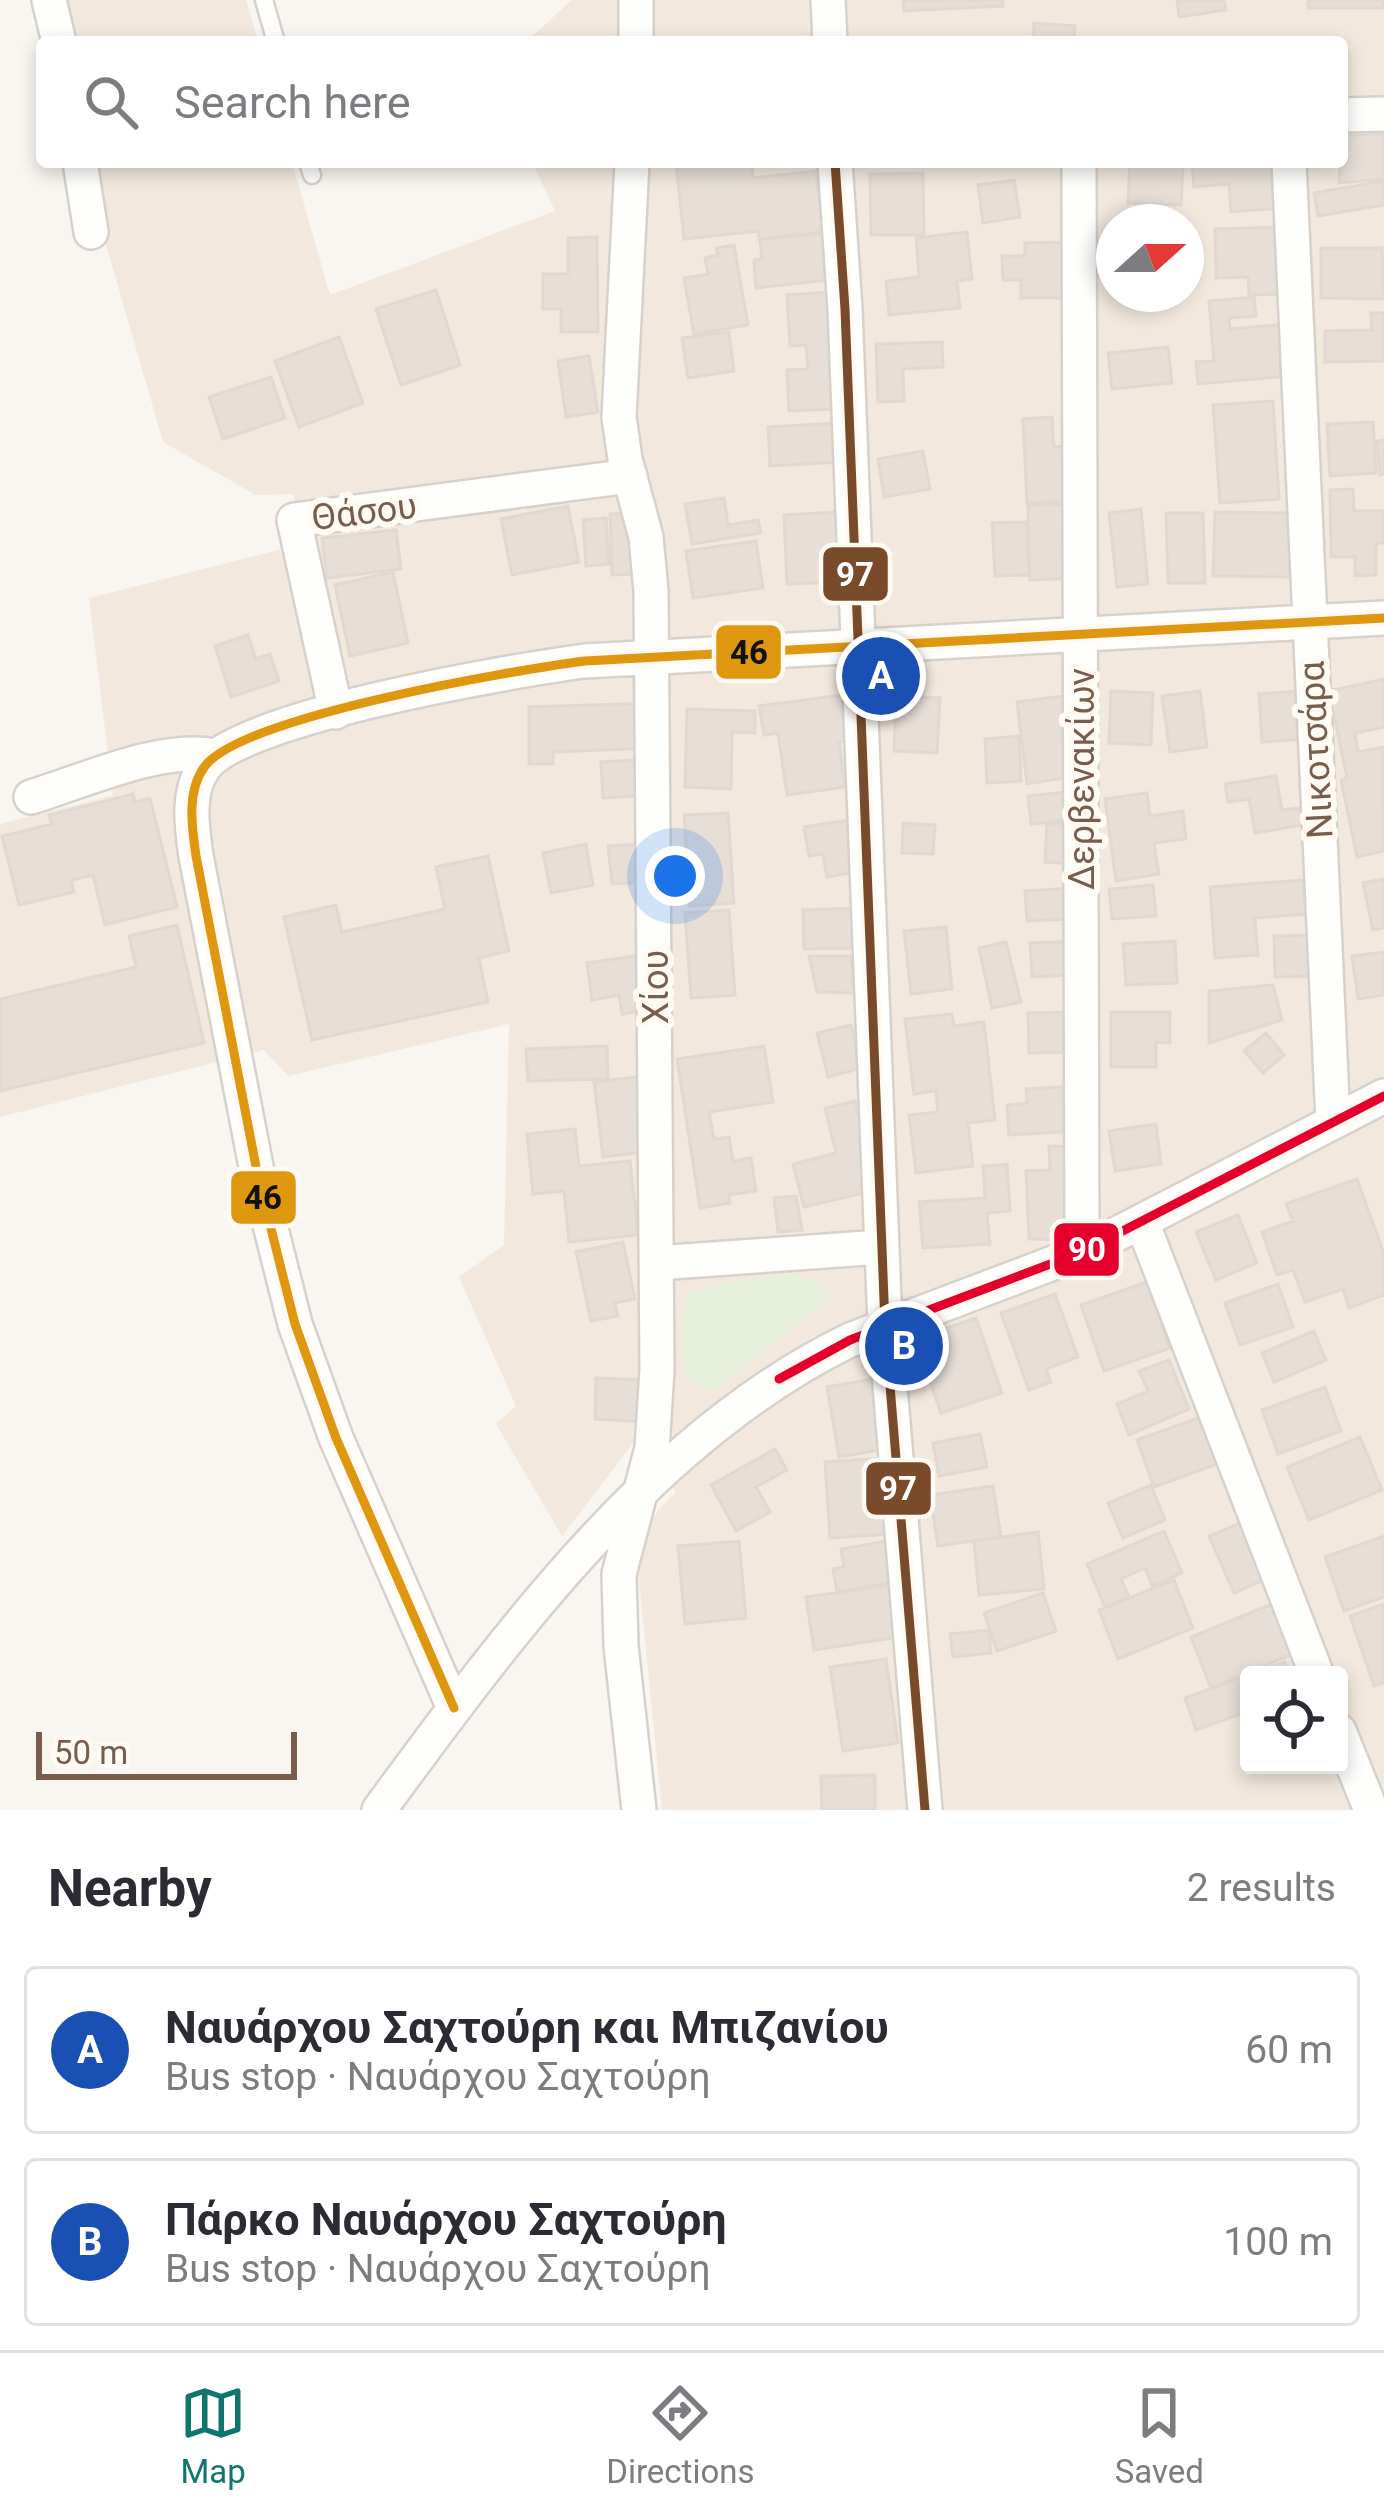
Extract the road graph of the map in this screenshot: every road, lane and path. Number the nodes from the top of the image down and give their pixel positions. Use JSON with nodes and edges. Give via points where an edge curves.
{"nodes":[{"id":1,"x":49,"y":0,"type":"edge"},
{"id":2,"x":264,"y":0,"type":"edge"},
{"id":3,"x":636,"y":0,"type":"edge"},
{"id":4,"x":828,"y":0,"type":"edge"},
{"id":5,"x":58,"y":36,"type":"edge"},
{"id":6,"x":274,"y":36,"type":"edge"},
{"id":7,"x":636,"y":36,"type":"edge"},
{"id":8,"x":830,"y":36,"type":"edge"},
{"id":9,"x":1384,"y":114,"type":"edge"},
{"id":10,"x":1348,"y":115,"type":"edge"},
{"id":11,"x":81,"y":168,"type":"edge"},
{"id":12,"x":632,"y":168,"type":"edge"},
{"id":13,"x":836,"y":168,"type":"edge"},
{"id":14,"x":1079,"y":168,"type":"edge"},
{"id":15,"x":1289,"y":168,"type":"edge"},
{"id":16,"x":91,"y":232,"type":"dead end"},
{"id":17,"x":630,"y":476,"type":"junction"},
{"id":18,"x":1384,"y":618,"type":"edge"},
{"id":19,"x":1309,"y":622,"type":"junction"},
{"id":20,"x":1081,"y":634,"type":"junction"},
{"id":21,"x":855,"y":647,"type":"junction"},
{"id":22,"x":652,"y":657,"type":"junction"},
{"id":23,"x":336,"y":712,"type":"junction"},
{"id":24,"x":207,"y":766,"type":"junction"},
{"id":25,"x":31,"y":797,"type":"dead end"},
{"id":26,"x":1384,"y":1096,"type":"edge"},
{"id":27,"x":1333,"y":1122,"type":"junction"},
{"id":28,"x":1142,"y":1222,"type":"junction"},
{"id":29,"x":881,"y":1247,"type":"junction"},
{"id":30,"x":1082,"y":1252,"type":"junction"},
{"id":31,"x":656,"y":1263,"type":"junction"},
{"id":32,"x":885,"y":1325,"type":"junction"},
{"id":33,"x":640,"y":1495,"type":"junction"},
{"id":34,"x":1314,"y":1666,"type":"edge"},
{"id":35,"x":454,"y":1708,"type":"junction"},
{"id":36,"x":1348,"y":1753,"type":"edge"},
{"id":37,"x":379,"y":1810,"type":"edge"},
{"id":38,"x":639,"y":1810,"type":"edge"},
{"id":39,"x":925,"y":1810,"type":"edge"},
{"id":40,"x":1371,"y":1810,"type":"edge"}],
"edges":[{"from":1,"to":5,"type":"street"},
{"from":2,"to":6,"type":"lane"},
{"from":3,"to":7,"type":"street"},
{"from":4,"to":8,"type":"street"},
{"from":9,"to":10,"type":"street"},
{"from":11,"to":16,"type":"street"},
{"from":12,"to":17,"type":"street","name":"Χίου","via":[[619,396]]},
{"from":13,"to":21,"type":"street"},
{"from":14,"to":20,"type":"street","name":"Δερβενακίων"},
{"from":15,"to":19,"type":"street","name":"Νικοτσάρα"},
{"from":17,"to":22,"type":"street","name":"Χίου","via":[[646,537]]},
{"from":17,"to":23,"type":"street","name":"Θάσου","via":[[294,520]]},
{"from":18,"to":19,"type":"street"},
{"from":19,"to":20,"type":"street"},
{"from":19,"to":27,"type":"street","name":"Νικοτσάρα"},
{"from":20,"to":21,"type":"street"},
{"from":20,"to":30,"type":"street","name":"Δερβενακίων"},
{"from":21,"to":22,"type":"street"},
{"from":21,"to":29,"type":"street"},
{"from":22,"to":23,"type":"street","via":[[508,671]]},
{"from":22,"to":31,"type":"street","name":"Χίου"},
{"from":23,"to":24,"type":"street","via":[[254,736]]},
{"from":24,"to":25,"type":"street","via":[[194,752]]},
{"from":24,"to":35,"type":"street","via":[[192,809],[196,856],[284,1287],[336,1438]]},
{"from":26,"to":27,"type":"street"},
{"from":27,"to":28,"type":"street"},
{"from":28,"to":30,"type":"street"},
{"from":28,"to":34,"type":"street"},
{"from":29,"to":31,"type":"street"},
{"from":29,"to":32,"type":"street"},
{"from":30,"to":32,"type":"street"},
{"from":31,"to":33,"type":"street","name":"Χίου","via":[[656,1422]]},
{"from":32,"to":33,"type":"street","via":[[765,1389]]},
{"from":32,"to":39,"type":"street"},
{"from":33,"to":35,"type":"street","via":[[553,1584]]},
{"from":33,"to":38,"type":"street","name":"Χίου","via":[[619,1574]]},
{"from":35,"to":37,"type":"street"},
{"from":36,"to":40,"type":"street"}]}
